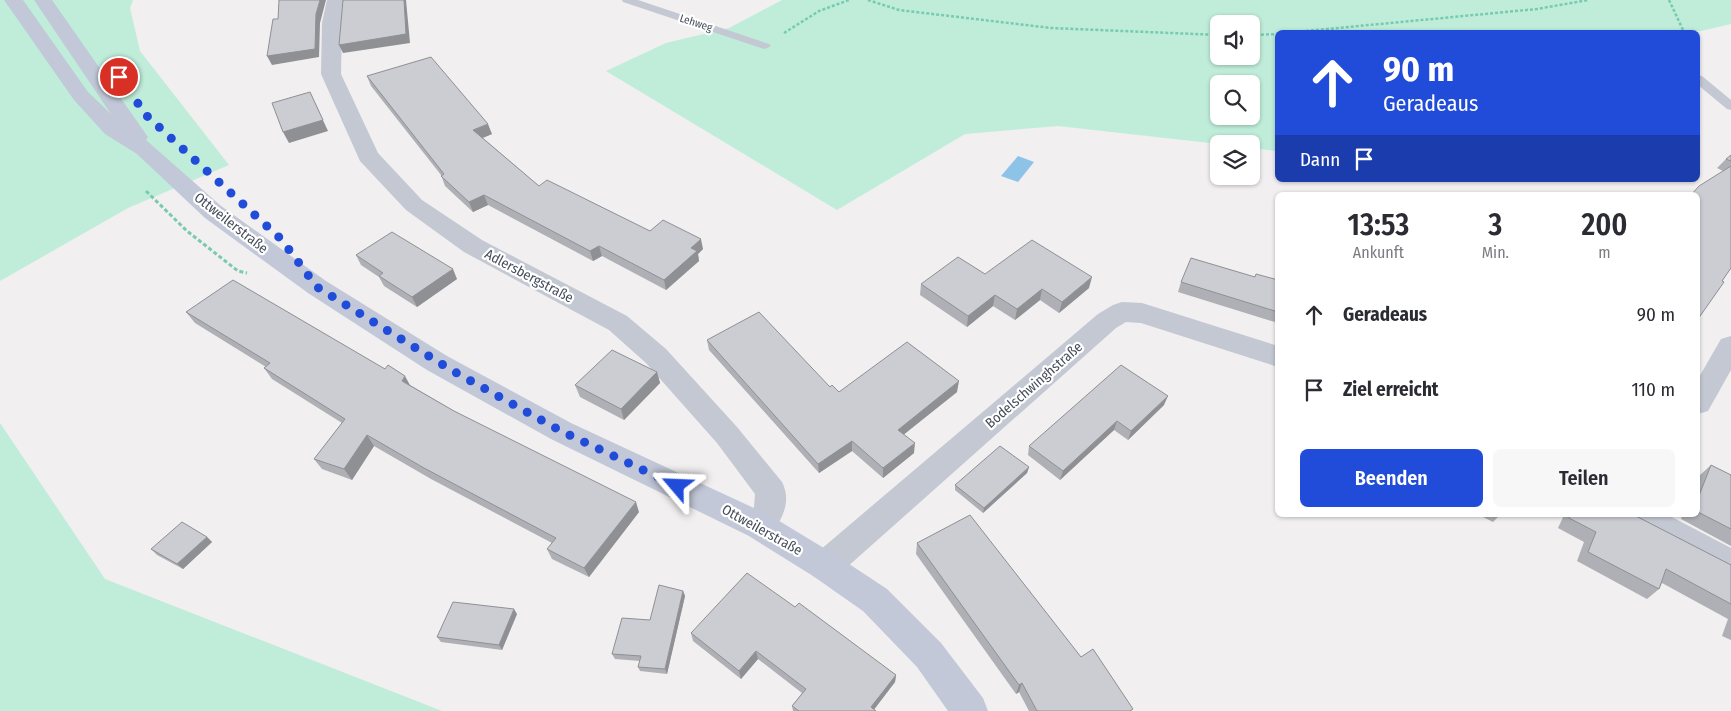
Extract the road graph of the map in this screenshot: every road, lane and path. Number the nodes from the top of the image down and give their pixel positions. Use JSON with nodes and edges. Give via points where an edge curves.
{"nodes":[{"id":1,"x":13,"y":0,"type":"edge"},
{"id":2,"x":43,"y":0,"type":"edge"},
{"id":3,"x":336,"y":0,"type":"edge"},
{"id":4,"x":626,"y":0,"type":"edge"},
{"id":5,"x":849,"y":0,"type":"edge"},
{"id":6,"x":868,"y":0,"type":"edge"},
{"id":7,"x":1588,"y":0,"type":"edge"},
{"id":8,"x":1668,"y":0,"type":"edge"},
{"id":9,"x":1317,"y":30,"type":"edge"},
{"id":10,"x":1683,"y":30,"type":"edge"},
{"id":11,"x":1275,"y":34,"type":"edge"},
{"id":12,"x":1210,"y":35,"type":"edge"},
{"id":13,"x":1260,"y":35,"type":"edge"},
{"id":14,"x":765,"y":46,"type":"joint"},
{"id":15,"x":1700,"y":81,"type":"edge"},
{"id":16,"x":1731,"y":106,"type":"edge"},
{"id":17,"x":145,"y":149,"type":"junction"},
{"id":18,"x":1731,"y":346,"type":"edge"},
{"id":19,"x":1275,"y":356,"type":"edge"},
{"id":20,"x":1700,"y":400,"type":"edge"},
{"id":21,"x":1642,"y":517,"type":"edge"},
{"id":22,"x":760,"y":526,"type":"junction"},
{"id":23,"x":1731,"y":564,"type":"edge"},
{"id":24,"x":825,"y":566,"type":"junction"},
{"id":25,"x":970,"y":711,"type":"edge"}],
"edges":[{"from":1,"to":17,"type":"main road","name":"Ottweilerstraße","via":[[81,96],[113,129]]},
{"from":2,"to":17,"type":"main road","name":"Ottweilerstraße"},
{"from":3,"to":22,"type":"street","name":"Adlersbergstraße","via":[[331,74],[368,156],[414,205],[473,246],[618,324],[656,356],[727,435],[771,491],[770,510]]},
{"from":4,"to":14,"type":"lane","name":"Lehweg"},
{"from":5,"to":14,"type":"path","via":[[819,11]]},
{"from":6,"to":12,"type":"path","via":[[899,10],[1052,28]]},
{"from":7,"to":9,"type":"path","via":[[1537,9]]},
{"from":8,"to":10,"type":"path"},
{"from":11,"to":13,"type":"path"},
{"from":15,"to":16,"type":"lane"},
{"from":17,"to":22,"type":"main road","name":"Ottweilerstraße","via":[[213,212],[317,287],[437,362],[561,431]]},
{"from":18,"to":20,"type":"street"},
{"from":19,"to":24,"type":"street","name":"Bodelschwinghstraße","via":[[1142,312],[1122,312],[1107,321]]},
{"from":21,"to":23,"type":"street"},
{"from":22,"to":24,"type":"main road","name":"Ottweilerstraße"},
{"from":24,"to":25,"type":"main road","name":"Ottweilerstraße","via":[[875,600],[929,655]]}]}
